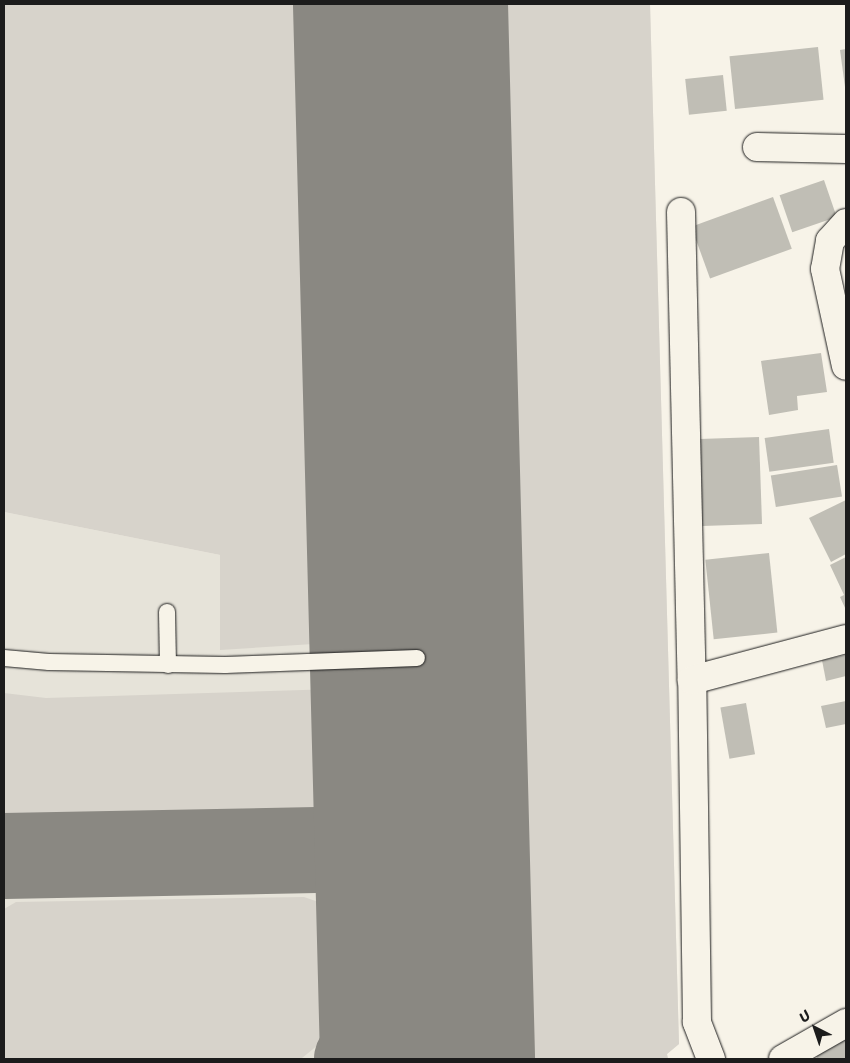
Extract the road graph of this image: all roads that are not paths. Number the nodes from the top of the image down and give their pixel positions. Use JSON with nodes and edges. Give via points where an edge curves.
{"nodes":[{"id":1,"x":757,"y":148,"type":"dead end"},
{"id":2,"x":846,"y":150,"type":"edge"},
{"id":3,"x":681,"y":212,"type":"dead end"},
{"id":4,"x":846,"y":223,"type":"edge"},
{"id":5,"x":846,"y":366,"type":"edge"},
{"id":6,"x":167,"y":612,"type":"dead end"},
{"id":7,"x":846,"y":639,"type":"edge"},
{"id":8,"x":4,"y":658,"type":"edge"},
{"id":9,"x":417,"y":658,"type":"dead end"},
{"id":10,"x":168,"y":665,"type":"junction"},
{"id":11,"x":692,"y":680,"type":"junction"},
{"id":12,"x":846,"y":1023,"type":"edge"},
{"id":13,"x":711,"y":1059,"type":"edge"},
{"id":14,"x":783,"y":1059,"type":"edge"}],
"edges":[{"from":1,"to":2,"type":"street"},
{"from":3,"to":11,"type":"street"},
{"from":4,"to":5,"type":"street","via":[[830,241],[825,268]]},
{"from":6,"to":10,"type":"lane"},
{"from":7,"to":11,"type":"street"},
{"from":8,"to":10,"type":"lane"},
{"from":9,"to":10,"type":"lane"},
{"from":11,"to":13,"type":"street","via":[[697,1022]]},
{"from":12,"to":14,"type":"street"}]}
